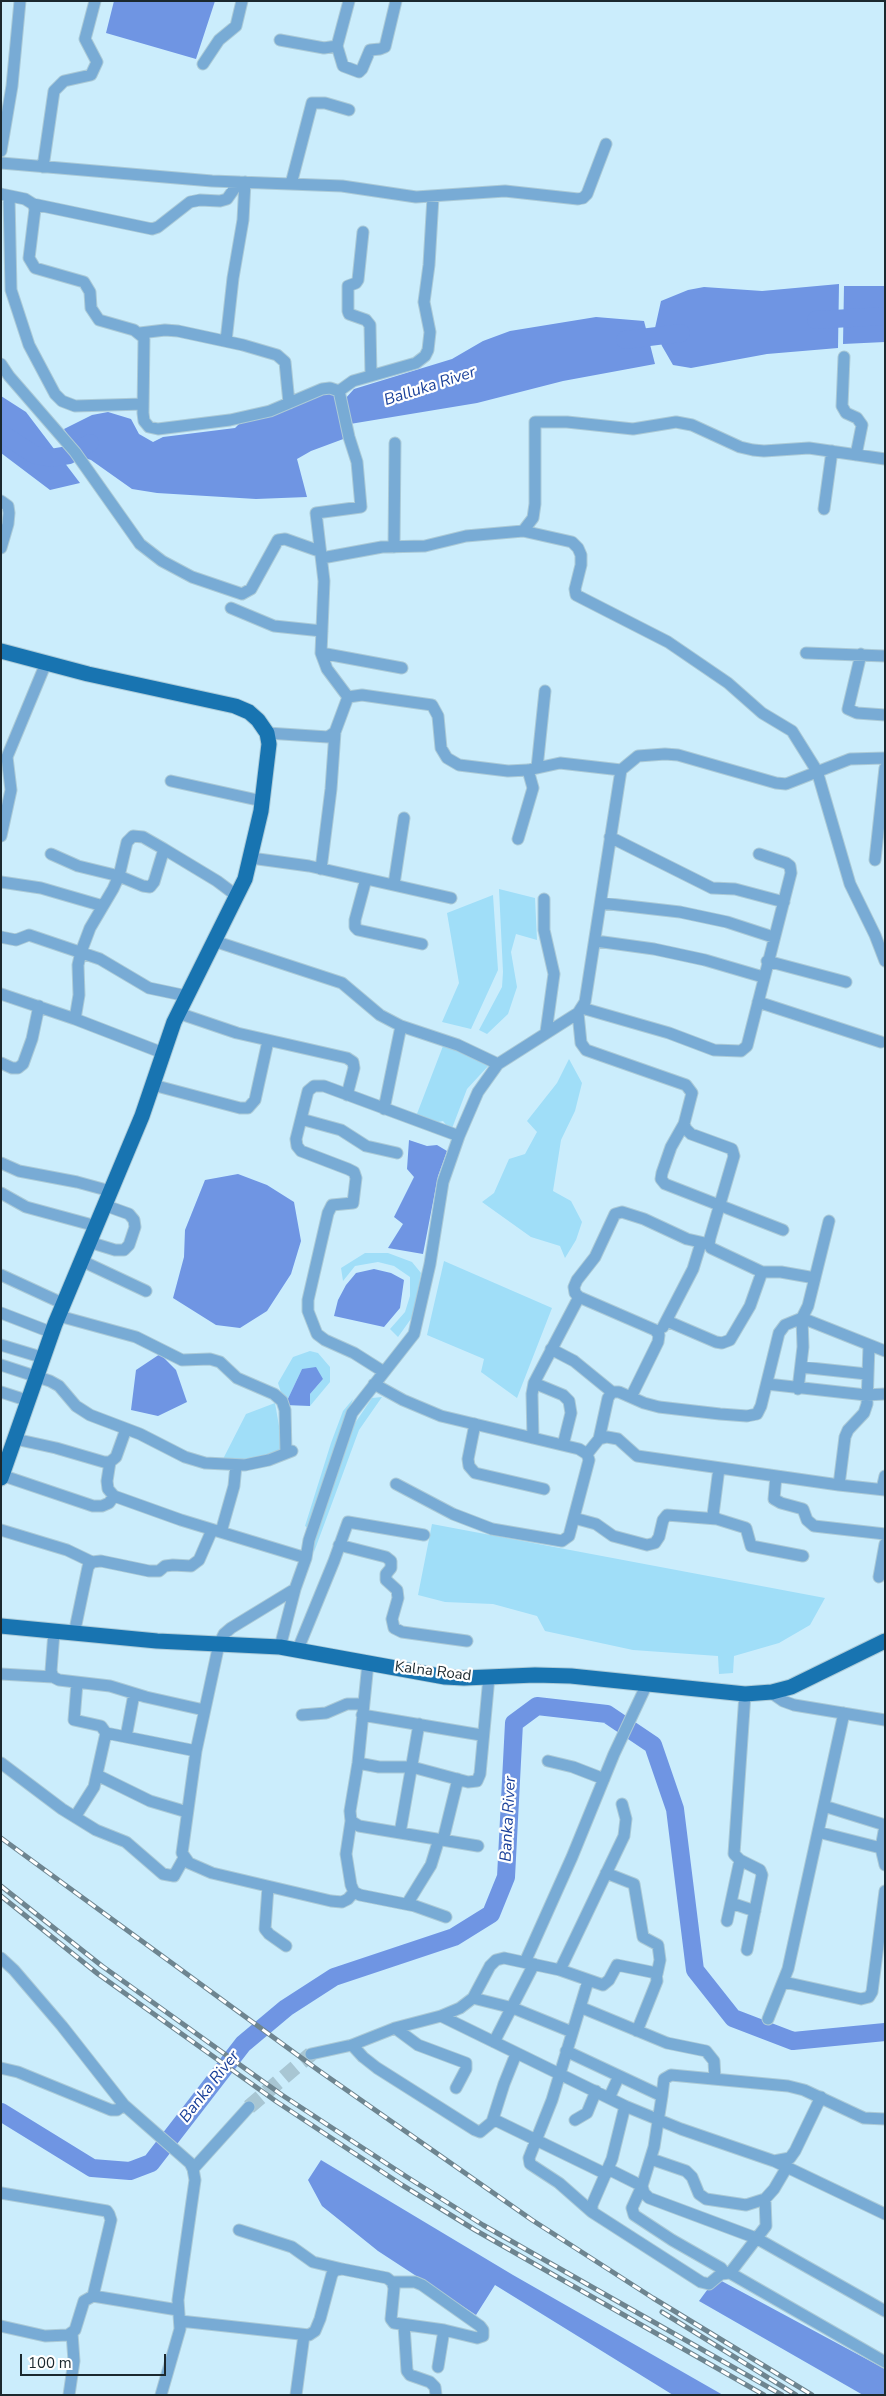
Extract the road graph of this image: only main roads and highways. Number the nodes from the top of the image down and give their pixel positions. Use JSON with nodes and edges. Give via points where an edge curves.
{"nodes":[{"id":1,"x":1,"y":651,"type":"edge"},
{"id":2,"x":2,"y":1476,"type":"edge"},
{"id":3,"x":1,"y":1626,"type":"edge"},
{"id":4,"x":885,"y":1641,"type":"edge"}],
"edges":[{"from":1,"to":2,"type":"main road","via":[[235,706],[249,712],[267,732],[268,759],[251,858],[237,896],[178,1013],[153,1085],[53,1332]]},
{"from":3,"to":4,"type":"main road","name":"Kalna Road","via":[[298,1649],[445,1677],[571,1676],[745,1694],[791,1687]]}]}
